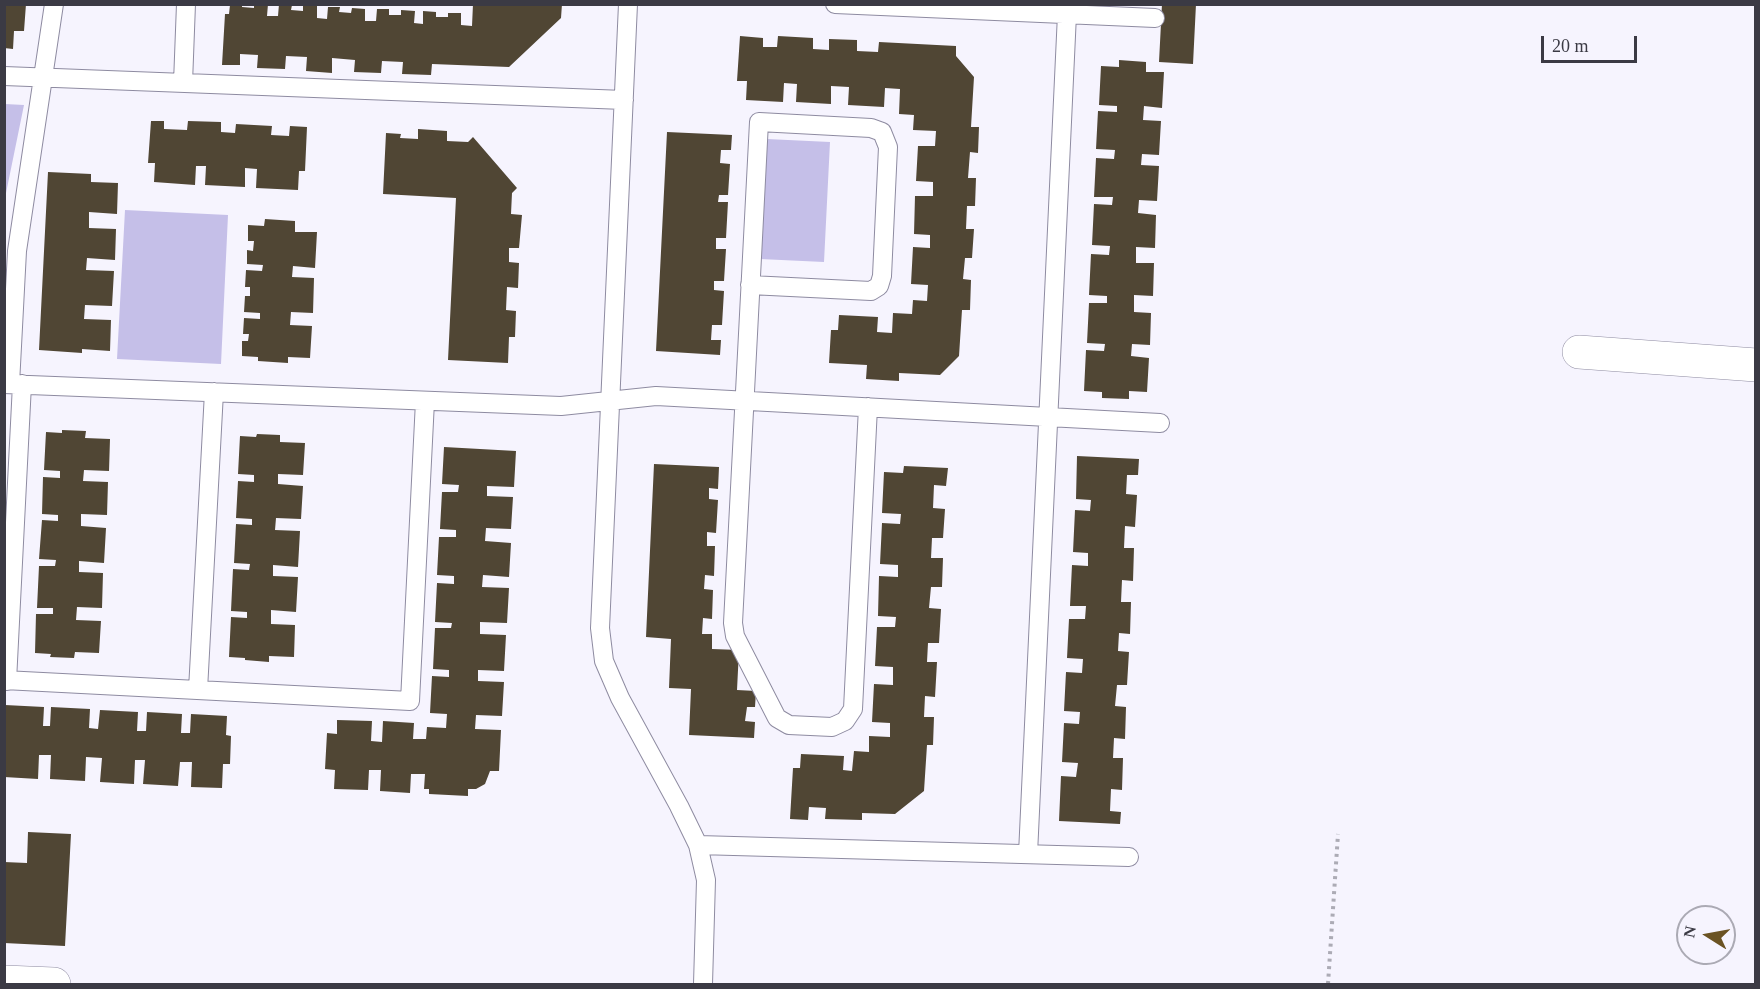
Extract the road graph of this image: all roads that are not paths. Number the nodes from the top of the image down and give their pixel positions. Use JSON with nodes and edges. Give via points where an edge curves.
{"nodes":[{"id":1,"x":54,"y":4,"type":"edge"},
{"id":2,"x":186,"y":4,"type":"edge"},
{"id":3,"x":628,"y":4,"type":"edge"},
{"id":4,"x":836,"y":4,"type":"edge"},
{"id":5,"x":1030,"y":9,"type":"edge"},
{"id":6,"x":1067,"y":14,"type":"junction"},
{"id":7,"x":1155,"y":18,"type":"dead end"},
{"id":8,"x":4,"y":76,"type":"edge"},
{"id":9,"x":44,"y":78,"type":"junction"},
{"id":10,"x":183,"y":83,"type":"junction"},
{"id":11,"x":624,"y":100,"type":"junction"},
{"id":12,"x":750,"y":285,"type":"junction"},
{"id":13,"x":1578,"y":352,"type":"dead end"},
{"id":14,"x":1755,"y":365,"type":"edge"},
{"id":15,"x":12,"y":384,"type":"edge"},
{"id":16,"x":214,"y":392,"type":"junction"},
{"id":17,"x":610,"y":400,"type":"junction"},
{"id":18,"x":744,"y":400,"type":"junction"},
{"id":19,"x":425,"y":401,"type":"junction"},
{"id":20,"x":868,"y":407,"type":"junction"},
{"id":21,"x":1048,"y":417,"type":"junction"},
{"id":22,"x":1160,"y":423,"type":"dead end"},
{"id":23,"x":6,"y":680,"type":"edge"},
{"id":24,"x":198,"y":690,"type":"junction"},
{"id":25,"x":698,"y":845,"type":"junction"},
{"id":26,"x":1028,"y":854,"type":"junction"},
{"id":27,"x":1129,"y":857,"type":"dead end"},
{"id":28,"x":4,"y":982,"type":"edge"},
{"id":29,"x":54,"y":984,"type":"edge"},
{"id":30,"x":703,"y":984,"type":"edge"}],
"edges":[{"from":1,"to":9,"type":"lane"},
{"from":2,"to":10,"type":"lane"},
{"from":3,"to":11,"type":"lane"},
{"from":4,"to":5,"type":"lane"},
{"from":5,"to":6,"type":"lane"},
{"from":6,"to":7,"type":"lane"},
{"from":6,"to":21,"type":"lane"},
{"from":8,"to":9,"type":"lane"},
{"from":9,"to":10,"type":"lane"},
{"from":9,"to":15,"type":"lane","via":[[17,250]]},
{"from":10,"to":11,"type":"lane"},
{"from":11,"to":17,"type":"lane"},
{"from":12,"to":12,"type":"lane","via":[[759,122],[871,128],[882,132],[888,147],[879,286],[871,291]]},
{"from":12,"to":18,"type":"lane"},
{"from":13,"to":14,"type":"street"},
{"from":15,"to":16,"type":"lane"},
{"from":15,"to":23,"type":"lane"},
{"from":16,"to":19,"type":"lane"},
{"from":16,"to":24,"type":"lane"},
{"from":17,"to":18,"type":"lane","via":[[656,396]]},
{"from":17,"to":19,"type":"lane","via":[[561,406]]},
{"from":17,"to":25,"type":"lane","via":[[600,628],[604,661]]},
{"from":18,"to":20,"type":"lane"},
{"from":18,"to":20,"type":"lane","via":[[735,636],[777,718],[789,725],[832,728],[845,721],[852,709]]},
{"from":19,"to":24,"type":"lane","via":[[410,701]]},
{"from":20,"to":21,"type":"lane"},
{"from":21,"to":22,"type":"lane"},
{"from":21,"to":26,"type":"lane"},
{"from":23,"to":24,"type":"lane"},
{"from":25,"to":26,"type":"lane"},
{"from":25,"to":30,"type":"lane","via":[[706,880]]},
{"from":26,"to":27,"type":"lane"},
{"from":28,"to":29,"type":"street"}]}
